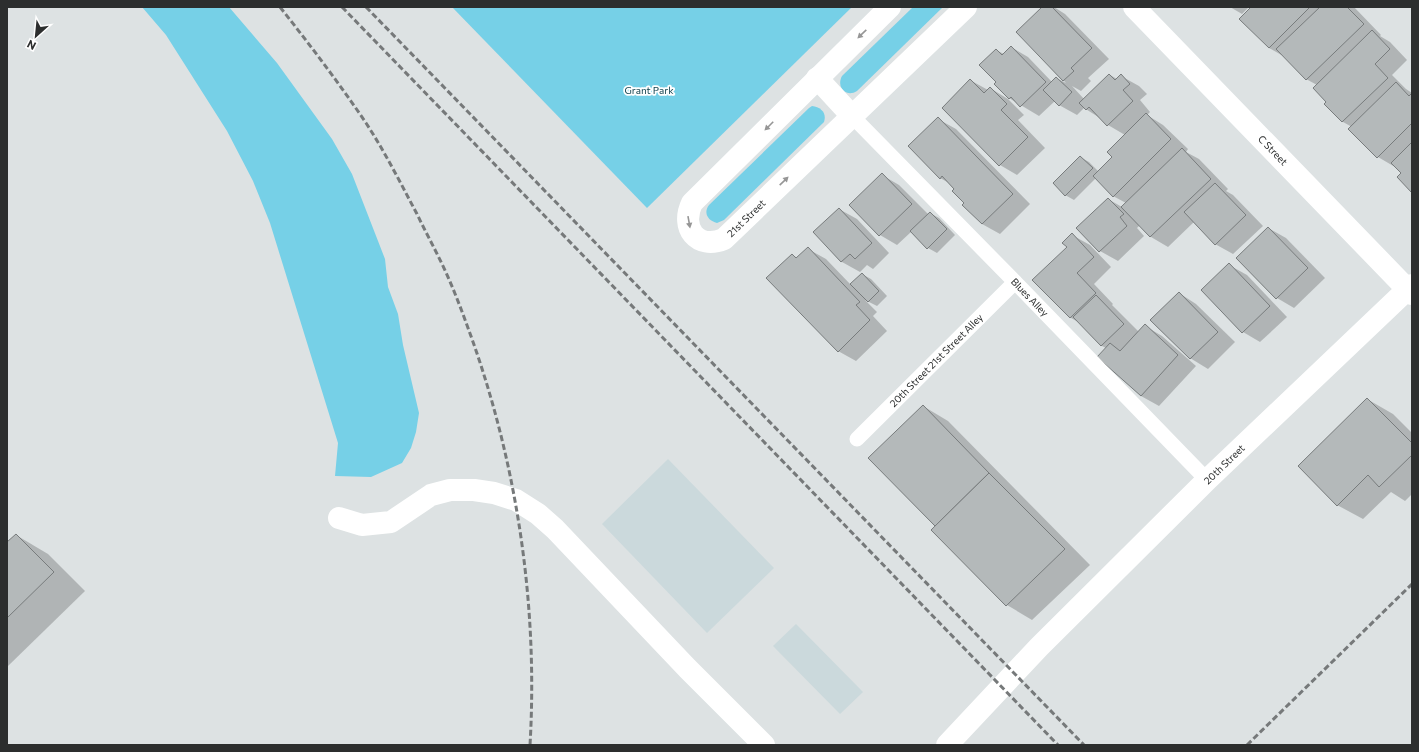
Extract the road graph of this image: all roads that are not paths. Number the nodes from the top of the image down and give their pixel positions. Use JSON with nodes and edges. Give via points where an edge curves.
{"nodes":[{"id":1,"x":890,"y":7,"type":"edge"},
{"id":2,"x":966,"y":7,"type":"edge"},
{"id":3,"x":1134,"y":7,"type":"edge"},
{"id":4,"x":817,"y":78,"type":"junction"},
{"id":5,"x":852,"y":116,"type":"junction"},
{"id":6,"x":1016,"y":282,"type":"junction"},
{"id":7,"x":1411,"y":289,"type":"edge"},
{"id":8,"x":857,"y":439,"type":"dead end"},
{"id":9,"x":1207,"y":480,"type":"junction"},
{"id":10,"x":339,"y":518,"type":"dead end"},
{"id":11,"x":764,"y":745,"type":"edge"},
{"id":12,"x":947,"y":745,"type":"edge"}],
"edges":[{"from":1,"to":4,"type":"street","name":"21st Street","one_way":true},
{"from":2,"to":5,"type":"street","name":"21st Street"},
{"from":3,"to":7,"type":"street","name":"C Street"},
{"from":4,"to":5,"type":"street"},
{"from":4,"to":5,"type":"street","name":"21st Street","one_way":true,"via":[[692,203],[687,220],[694,234],[708,242],[724,238]]},
{"from":5,"to":6,"type":"lane","name":"Blues Alley"},
{"from":6,"to":8,"type":"lane","name":"20th Street 21st Street Alley"},
{"from":6,"to":9,"type":"lane","name":"Blues Alley"},
{"from":7,"to":9,"type":"street","name":"20th Street"},
{"from":9,"to":12,"type":"street","name":"20th Street","via":[[1039,647]]},
{"from":10,"to":11,"type":"street","via":[[362,525],[391,522],[431,495],[450,490],[494,493],[516,500],[555,529]]}]}
